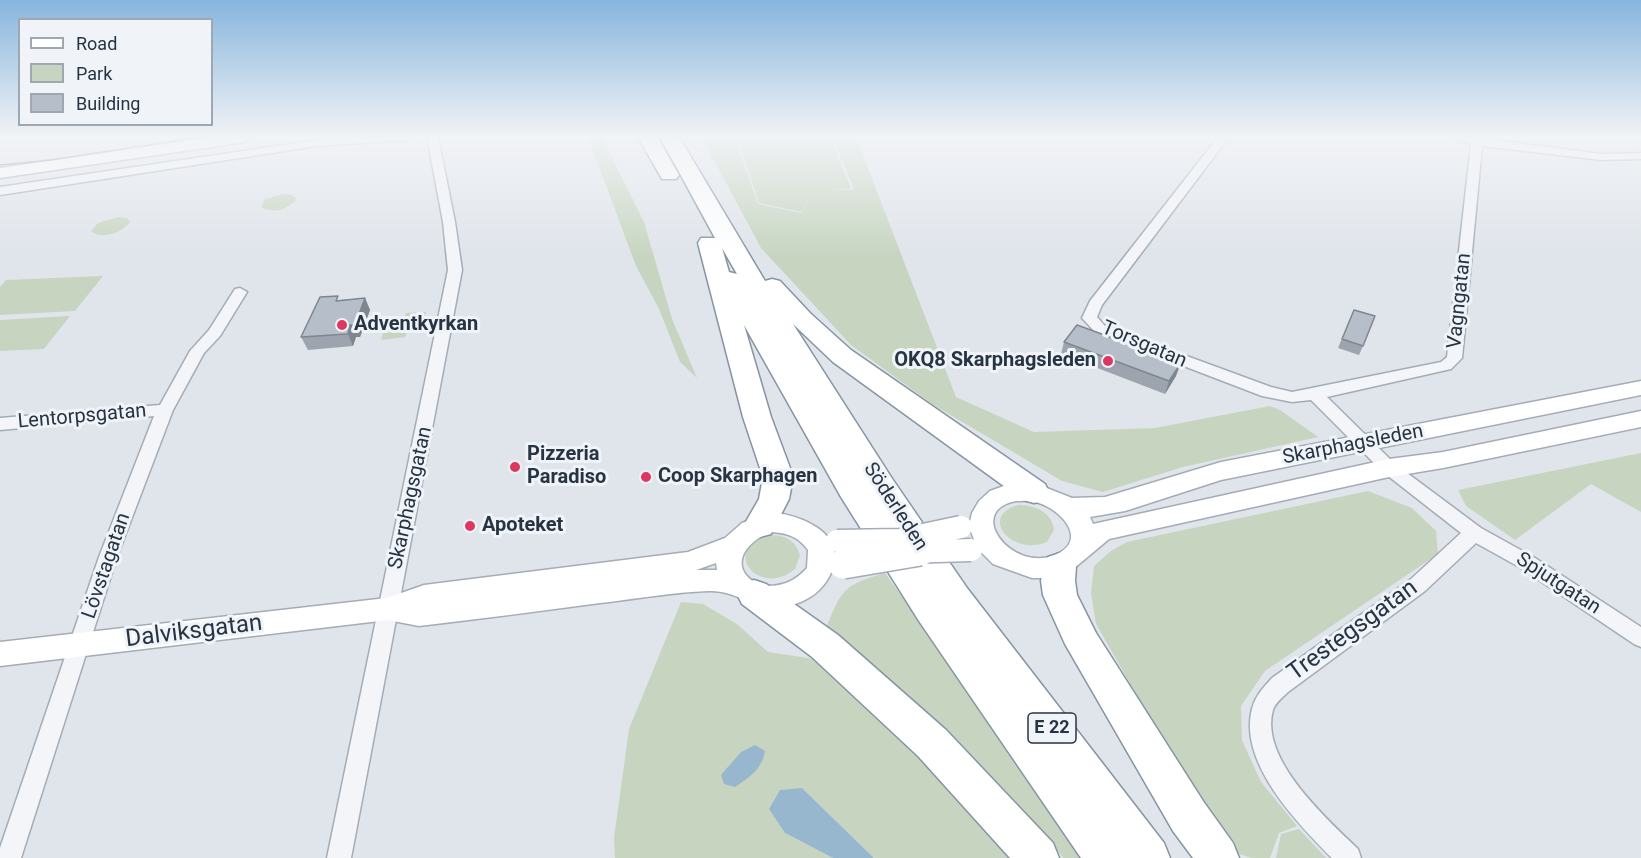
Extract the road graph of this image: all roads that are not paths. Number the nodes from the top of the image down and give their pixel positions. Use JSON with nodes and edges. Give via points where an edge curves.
{"nodes":[{"id":1,"x":92,"y":177,"type":"edge"},
{"id":2,"x":440,"y":177,"type":"edge"},
{"id":3,"x":675,"y":177,"type":"edge"},
{"id":4,"x":688,"y":177,"type":"edge"},
{"id":5,"x":1193,"y":177,"type":"edge"},
{"id":6,"x":1474,"y":177,"type":"edge"},
{"id":7,"x":0,"y":191,"type":"edge"},
{"id":8,"x":716,"y":237,"type":"junction"},
{"id":9,"x":240,"y":292,"type":"dead end"},
{"id":10,"x":1641,"y":388,"type":"edge"},
{"id":11,"x":1315,"y":394,"type":"junction"},
{"id":12,"x":165,"y":410,"type":"junction"},
{"id":13,"x":1641,"y":419,"type":"edge"},
{"id":14,"x":0,"y":424,"type":"edge"},
{"id":15,"x":1360,"y":442,"type":"junction"},
{"id":16,"x":1389,"y":468,"type":"junction"},
{"id":17,"x":1034,"y":492,"type":"junction"},
{"id":18,"x":1067,"y":507,"type":"junction"},
{"id":19,"x":984,"y":511,"type":"junction"},
{"id":20,"x":760,"y":525,"type":"junction"},
{"id":21,"x":808,"y":532,"type":"junction"},
{"id":22,"x":1474,"y":533,"type":"junction"},
{"id":23,"x":966,"y":538,"type":"junction"},
{"id":24,"x":732,"y":546,"type":"junction"},
{"id":25,"x":840,"y":553,"type":"junction"},
{"id":26,"x":1071,"y":557,"type":"junction"},
{"id":27,"x":1004,"y":559,"type":"junction"},
{"id":28,"x":818,"y":576,"type":"junction"},
{"id":29,"x":745,"y":588,"type":"junction"},
{"id":30,"x":387,"y":609,"type":"junction"},
{"id":31,"x":1641,"y":638,"type":"edge"},
{"id":32,"x":80,"y":645,"type":"junction"},
{"id":33,"x":0,"y":654,"type":"edge"},
{"id":34,"x":9,"y":858,"type":"edge"},
{"id":35,"x":339,"y":858,"type":"edge"},
{"id":36,"x":1038,"y":858,"type":"edge"},
{"id":37,"x":1107,"y":858,"type":"edge"},
{"id":38,"x":1149,"y":858,"type":"edge"},
{"id":39,"x":1218,"y":858,"type":"edge"},
{"id":40,"x":1349,"y":858,"type":"edge"}],
"edges":[{"from":1,"to":7,"type":"street"},
{"from":2,"to":30,"type":"street","name":"Skarphagsgatan","via":[[455,270]]},
{"from":3,"to":8,"type":"highway","name":"Söderleden","number":"E 22"},
{"from":4,"to":8,"type":"highway","name":"Söderleden","number":"E 22"},
{"from":5,"to":11,"type":"street","name":"Torsgatan","via":[[1095,304],[1089,318],[1100,329],[1268,392],[1292,397]]},
{"from":6,"to":11,"type":"street","name":"Vagngatan","via":[[1454,358],[1446,366]]},
{"from":8,"to":17,"type":"highway","via":[[842,356]]},
{"from":8,"to":20,"type":"highway","via":[[757,417],[775,468],[774,499]]},
{"from":8,"to":37,"type":"highway","name":"Söderleden","number":"E 22","via":[[852,489],[931,610]]},
{"from":8,"to":38,"type":"highway","name":"Söderleden","number":"E 22","via":[[955,598]]},
{"from":9,"to":12,"type":"street","name":"Lövstagatan","via":[[198,351]]},
{"from":10,"to":15,"type":"main road","name":"Skarphagsleden"},
{"from":11,"to":15,"type":"street"},
{"from":12,"to":14,"type":"street","name":"Lentorpsgatan"},
{"from":12,"to":32,"type":"street","name":"Lövstagatan","via":[[108,557]]},
{"from":13,"to":16,"type":"main road","name":"Skarphagsleden"},
{"from":15,"to":16,"type":"street"},
{"from":15,"to":18,"type":"main road","name":"Skarphagsleden","via":[[1217,472],[1115,505]]},
{"from":16,"to":22,"type":"street"},
{"from":16,"to":26,"type":"main road","name":"Skarphagsleden","via":[[1102,531]]},
{"from":17,"to":18,"type":"main road"},
{"from":17,"to":19,"type":"main road","via":[[1008,493]]},
{"from":18,"to":26,"type":"main road","via":[[1083,534]]},
{"from":19,"to":23,"type":"main road"},
{"from":19,"to":27,"type":"main road","via":[[982,535]]},
{"from":20,"to":21,"type":"main road","via":[[791,524]]},
{"from":20,"to":24,"type":"main road","via":[[742,534]]},
{"from":21,"to":25,"type":"main road"},
{"from":21,"to":28,"type":"main road","via":[[821,548]]},
{"from":22,"to":31,"type":"street","name":"Spjutgatan","via":[[1528,563]]},
{"from":22,"to":40,"type":"street","name":"Trestegsgatan","via":[[1418,585],[1280,685],[1263,706],[1260,726],[1270,765],[1312,822]]},
{"from":23,"to":25,"type":"main road","bridge":true,"via":[[934,549]]},
{"from":23,"to":27,"type":"main road"},
{"from":24,"to":29,"type":"main road","via":[[728,567]]},
{"from":24,"to":30,"type":"main road","name":"Dalviksgatan","via":[[690,562],[424,596]]},
{"from":25,"to":28,"type":"main road"},
{"from":26,"to":27,"type":"main road","via":[[1045,569],[1026,568]]},
{"from":26,"to":39,"type":"highway","via":[[1058,581],[1060,595],[1083,644]]},
{"from":28,"to":29,"type":"main road","via":[[803,590],[777,598]]},
{"from":29,"to":30,"type":"main road","name":"Dalviksgatan","via":[[711,580],[419,615]]},
{"from":29,"to":36,"type":"highway","via":[[825,646],[932,743]]},
{"from":30,"to":32,"type":"main road","name":"Dalviksgatan"},
{"from":30,"to":35,"type":"street","name":"Skarphagsgatan"},
{"from":32,"to":33,"type":"main road","name":"Dalviksgatan"},
{"from":32,"to":34,"type":"street","name":"Lövstagatan"}]}
